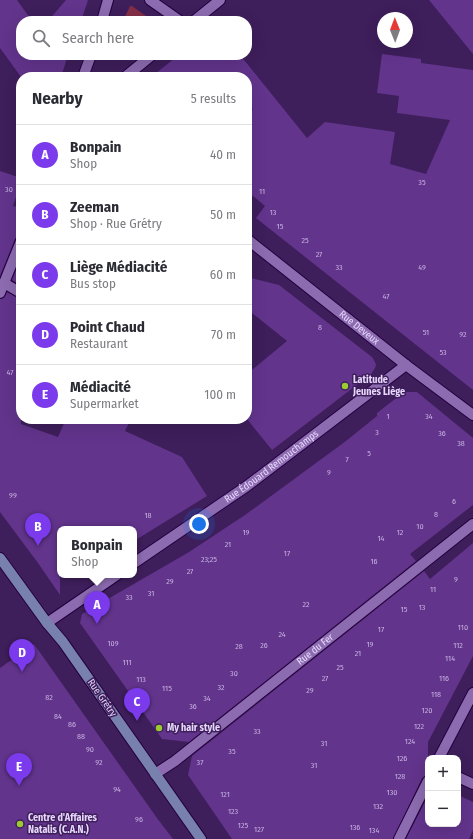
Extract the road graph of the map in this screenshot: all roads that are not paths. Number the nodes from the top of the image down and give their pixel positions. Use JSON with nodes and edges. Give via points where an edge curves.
{"nodes":[{"id":1,"x":108,"y":0,"type":"edge"},
{"id":2,"x":150,"y":0,"type":"edge"},
{"id":3,"x":220,"y":0,"type":"edge"},
{"id":4,"x":103,"y":16,"type":"edge"},
{"id":5,"x":173,"y":16,"type":"edge"},
{"id":6,"x":200,"y":16,"type":"edge"},
{"id":7,"x":89,"y":60,"type":"edge"},
{"id":8,"x":146,"y":60,"type":"edge"},
{"id":9,"x":86,"y":72,"type":"edge"},
{"id":10,"x":131,"y":72,"type":"edge"},
{"id":11,"x":252,"y":243,"type":"edge"},
{"id":12,"x":16,"y":253,"type":"edge"},
{"id":13,"x":4,"y":283,"type":"junction"},
{"id":14,"x":16,"y":290,"type":"edge"},
{"id":15,"x":0,"y":293,"type":"edge"},
{"id":16,"x":406,"y":366,"type":"junction"},
{"id":17,"x":473,"y":415,"type":"edge"},
{"id":18,"x":473,"y":524,"type":"edge"},
{"id":19,"x":0,"y":558,"type":"edge"},
{"id":20,"x":137,"y":562,"type":"edge"},
{"id":21,"x":113,"y":578,"type":"edge"},
{"id":22,"x":47,"y":622,"type":"junction"},
{"id":23,"x":473,"y":693,"type":"edge"},
{"id":24,"x":441,"y":755,"type":"edge"},
{"id":25,"x":156,"y":774,"type":"junction"},
{"id":26,"x":461,"y":778,"type":"edge"},
{"id":27,"x":473,"y":784,"type":"edge"},
{"id":28,"x":425,"y":787,"type":"edge"},
{"id":29,"x":201,"y":839,"type":"edge"},
{"id":30,"x":399,"y":839,"type":"edge"}],
"edges":[{"from":1,"to":4,"type":"street"},
{"from":2,"to":5,"type":"street"},
{"from":3,"to":6,"type":"street"},
{"from":7,"to":9,"type":"street"},
{"from":8,"to":10,"type":"street"},
{"from":11,"to":16,"type":"street","name":"Rue Deveux"},
{"from":12,"to":13,"type":"street"},
{"from":13,"to":14,"type":"street"},
{"from":13,"to":15,"type":"street"},
{"from":16,"to":17,"type":"street","name":"Rue Deveux"},
{"from":16,"to":20,"type":"street","name":"Rue Édouard Remouchamps","via":[[246,486]]},
{"from":18,"to":25,"type":"street","name":"Rue du Fer","via":[[176,761]]},
{"from":19,"to":22,"type":"street","name":"Rue Grétry"},
{"from":21,"to":22,"type":"street"},
{"from":22,"to":25,"type":"street","name":"Rue Grétry"},
{"from":23,"to":24,"type":"street"},
{"from":25,"to":29,"type":"street","name":"Rue Grétry"},
{"from":26,"to":27,"type":"street"},
{"from":28,"to":30,"type":"street"}]}
